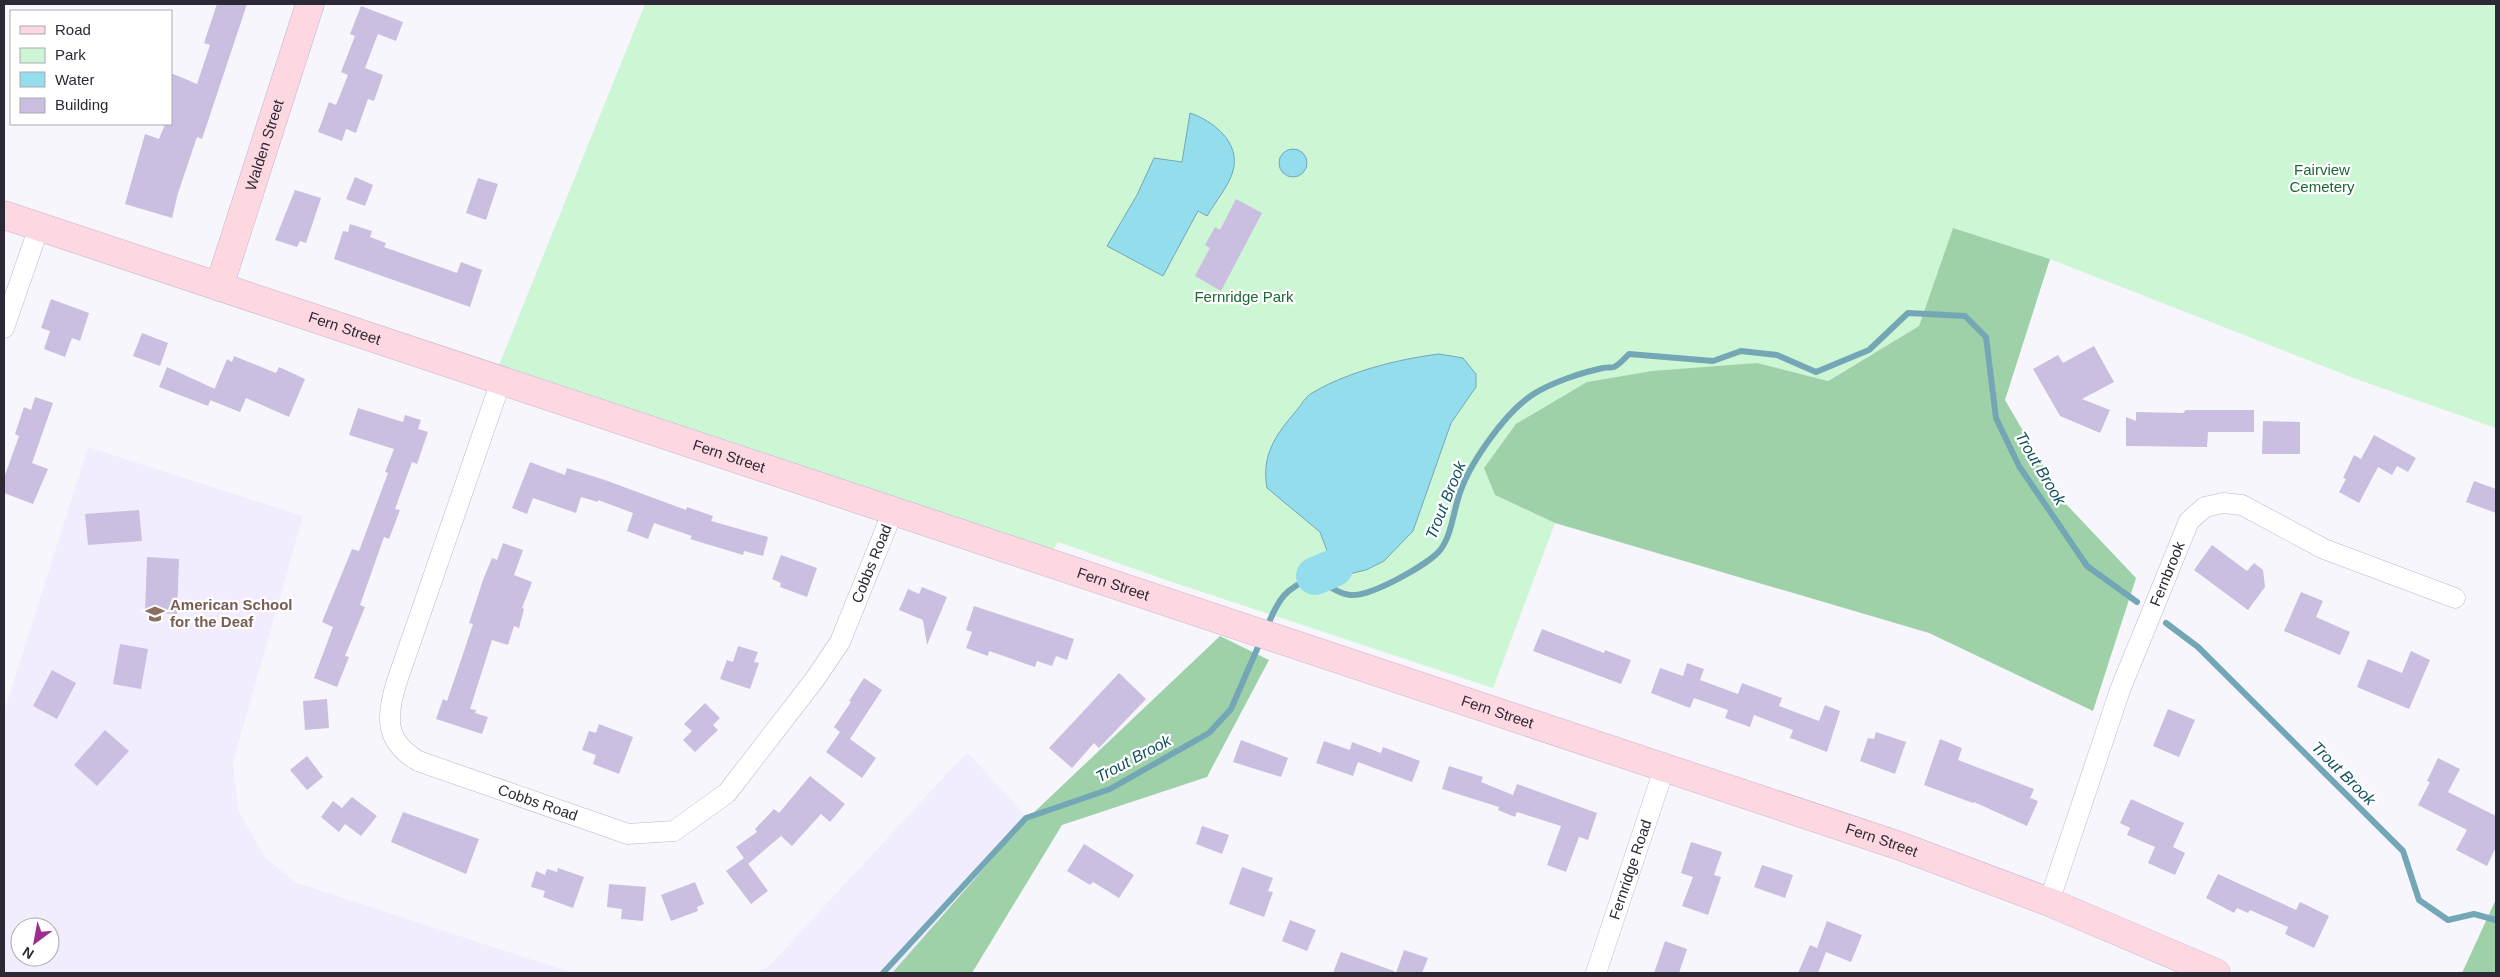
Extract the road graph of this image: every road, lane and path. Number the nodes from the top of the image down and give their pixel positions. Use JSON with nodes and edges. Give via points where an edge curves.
{"nodes":[{"id":1,"x":310,"y":4,"type":"edge"},
{"id":2,"x":4,"y":215,"type":"edge"},
{"id":3,"x":39,"y":227,"type":"junction"},
{"id":4,"x":219,"y":287,"type":"junction"},
{"id":5,"x":4,"y":328,"type":"edge"},
{"id":6,"x":501,"y":381,"type":"junction"},
{"id":7,"x":893,"y":511,"type":"junction"},
{"id":8,"x":2455,"y":598,"type":"dead end"},
{"id":9,"x":1665,"y":766,"type":"junction"},
{"id":10,"x":2049,"y":902,"type":"junction"},
{"id":11,"x":1596,"y":973,"type":"edge"},
{"id":12,"x":2216,"y":973,"type":"edge"}],
"edges":[{"from":1,"to":4,"type":"street","name":"Walden Street"},
{"from":2,"to":3,"type":"street","name":"Fern Street"},
{"from":3,"to":4,"type":"street","name":"Fern Street"},
{"from":3,"to":5,"type":"street"},
{"from":4,"to":6,"type":"street","name":"Fern Street"},
{"from":6,"to":7,"type":"street","name":"Fern Street"},
{"from":6,"to":7,"type":"street","name":"Cobbs Road","via":[[396,684],[389,714],[392,735],[406,754],[418,761],[628,834],[674,831],[727,793],[840,642]]},
{"from":7,"to":9,"type":"street","name":"Fern Street"},
{"from":8,"to":10,"type":"street","name":"Fernbrook","via":[[2324,549],[2242,506],[2223,503],[2204,507],[2189,521],[2120,690]]},
{"from":9,"to":10,"type":"street","name":"Fern Street","via":[[1900,846]]},
{"from":9,"to":11,"type":"street","name":"Fernridge Road"},
{"from":10,"to":12,"type":"street","name":"Fern Street"}]}
